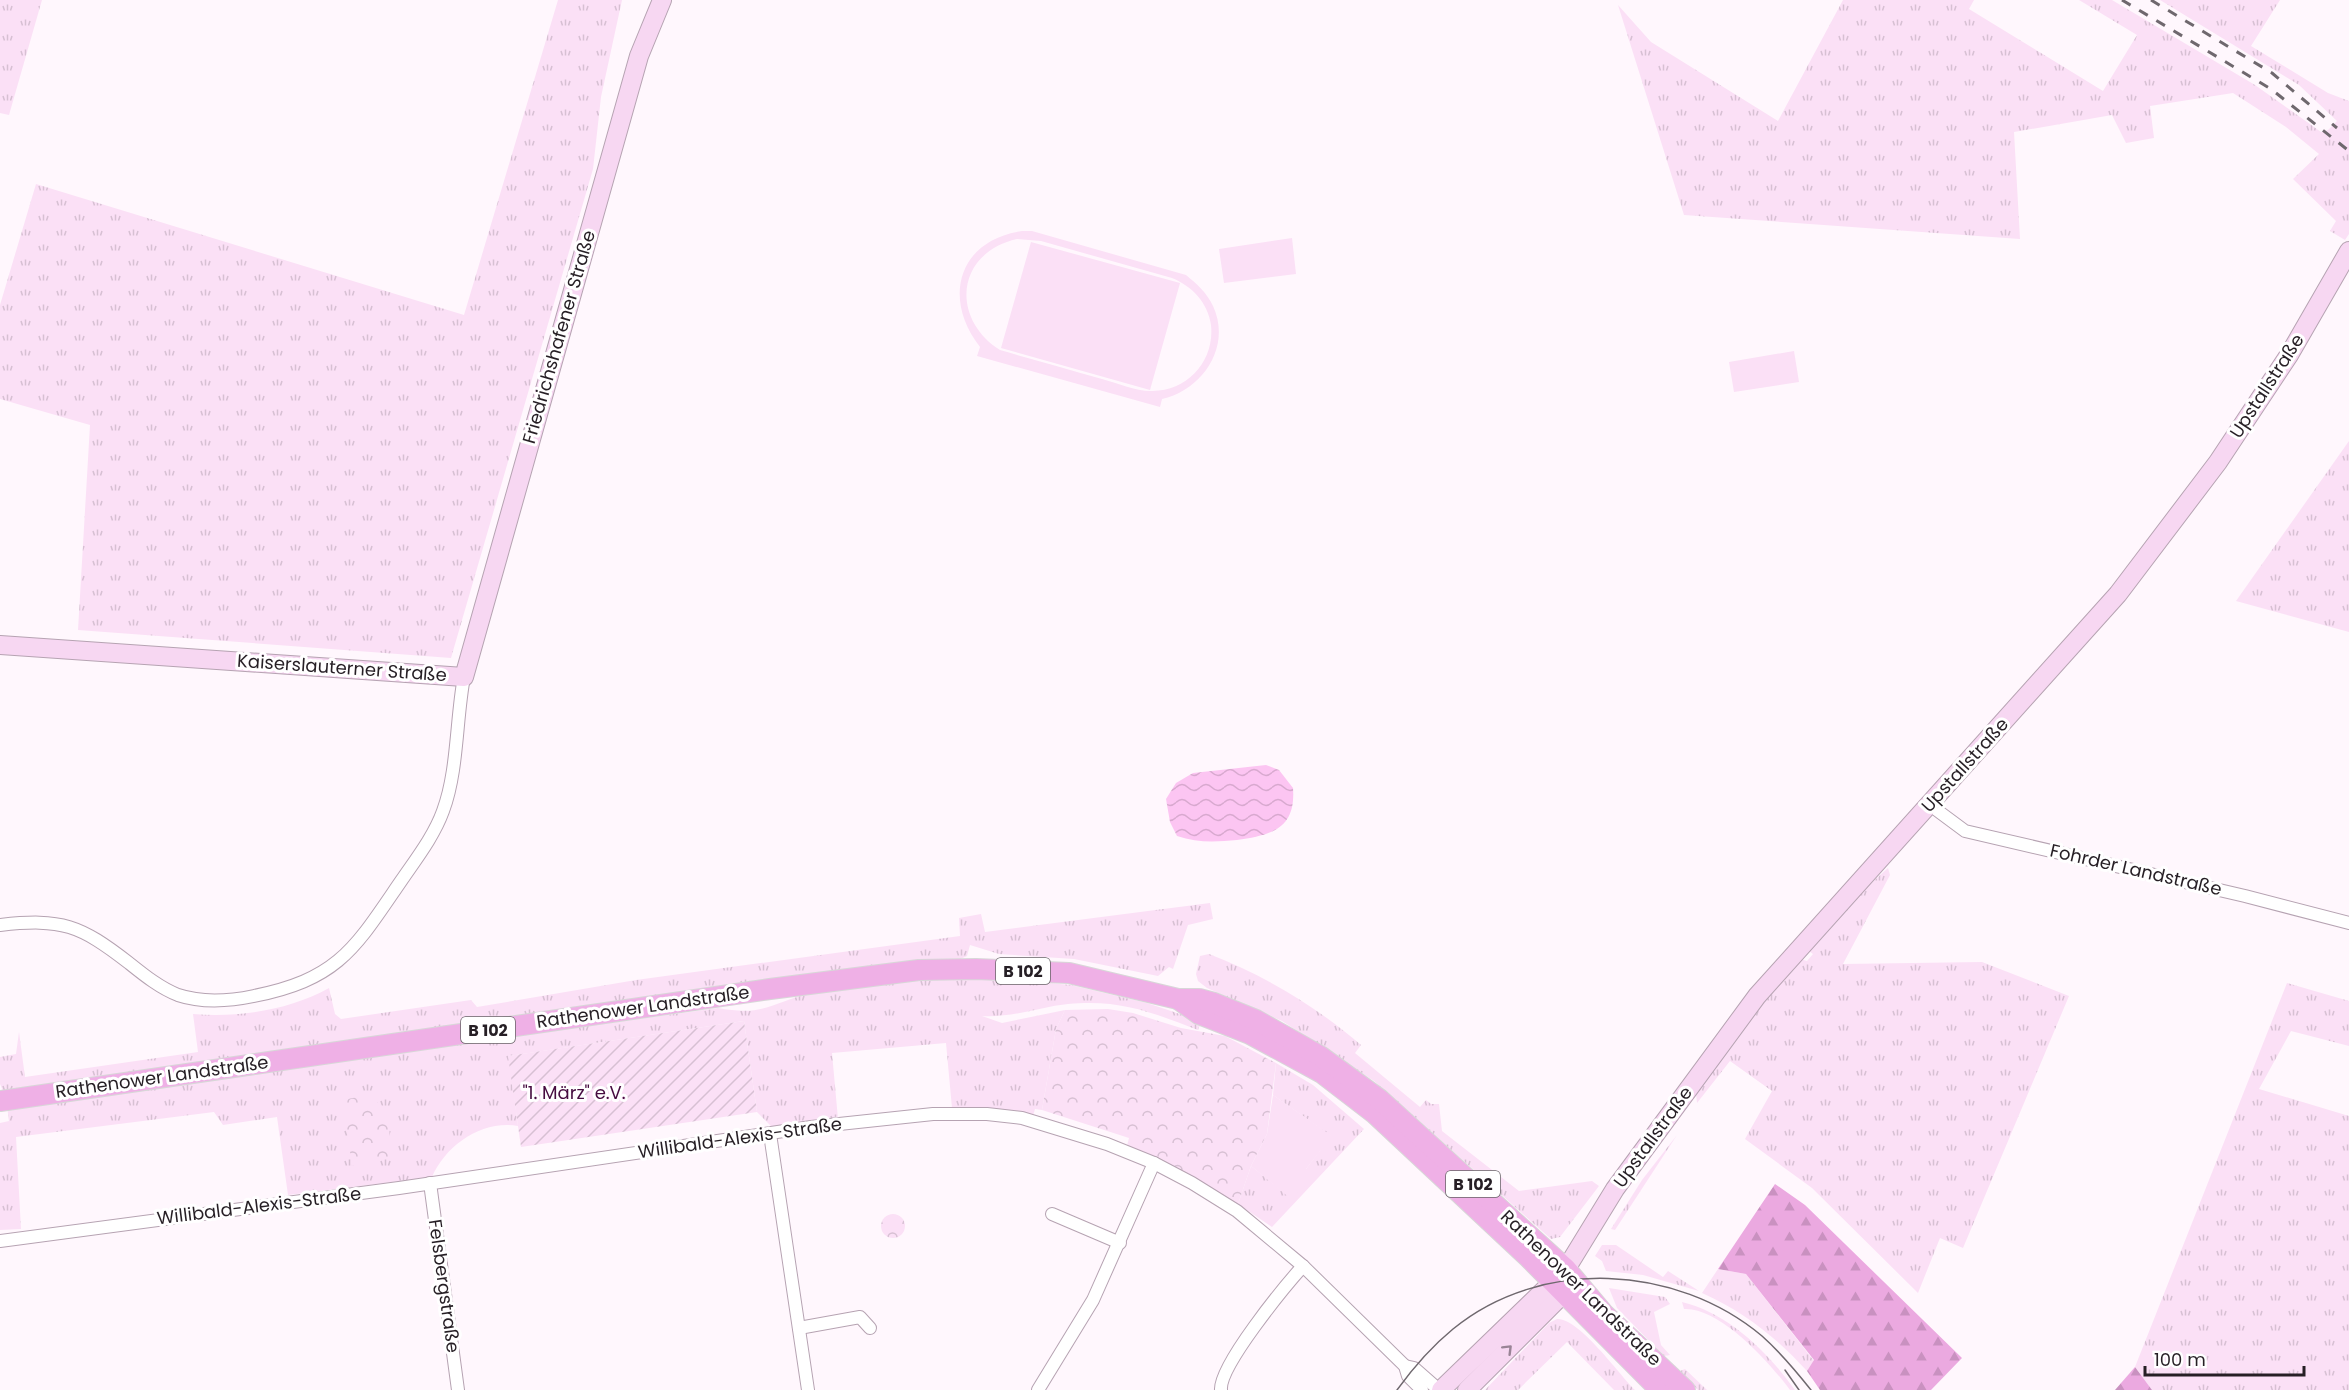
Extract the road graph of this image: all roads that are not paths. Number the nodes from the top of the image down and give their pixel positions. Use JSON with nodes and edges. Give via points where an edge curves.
{"nodes":[{"id":1,"x":662,"y":0,"type":"edge"},
{"id":2,"x":2349,"y":251,"type":"edge"},
{"id":3,"x":0,"y":645,"type":"edge"},
{"id":4,"x":464,"y":677,"type":"junction"},
{"id":5,"x":1929,"y":805,"type":"junction"},
{"id":6,"x":2349,"y":923,"type":"edge"},
{"id":7,"x":0,"y":925,"type":"edge"},
{"id":8,"x":0,"y":1101,"type":"edge"},
{"id":9,"x":770,"y":1134,"type":"junction"},
{"id":10,"x":1154,"y":1163,"type":"junction"},
{"id":11,"x":430,"y":1183,"type":"junction"},
{"id":12,"x":1052,"y":1214,"type":"dead end"},
{"id":13,"x":0,"y":1241,"type":"edge"},
{"id":14,"x":1120,"y":1243,"type":"junction"},
{"id":15,"x":1303,"y":1266,"type":"junction"},
{"id":16,"x":1560,"y":1282,"type":"junction"},
{"id":17,"x":799,"y":1328,"type":"junction"},
{"id":18,"x":870,"y":1328,"type":"dead end"},
{"id":19,"x":1405,"y":1366,"type":"junction"},
{"id":20,"x":458,"y":1390,"type":"edge"},
{"id":21,"x":808,"y":1390,"type":"edge"},
{"id":22,"x":1038,"y":1390,"type":"edge"},
{"id":23,"x":1221,"y":1390,"type":"edge"},
{"id":24,"x":1422,"y":1390,"type":"edge"},
{"id":25,"x":1440,"y":1390,"type":"edge"},
{"id":26,"x":1467,"y":1390,"type":"edge"},
{"id":27,"x":1660,"y":1390,"type":"edge"},
{"id":28,"x":1685,"y":1390,"type":"edge"}],
"edges":[{"from":1,"to":4,"type":"street","name":"Friedrichshafener Straße","via":[[639,56]]},
{"from":2,"to":5,"type":"street","name":"Upstallstraße","via":[[2289,355],[2218,462],[2151,551],[2118,594]]},
{"from":3,"to":4,"type":"street","name":"Kaiserslauterner Straße"},
{"from":4,"to":7,"type":"street","name":"Kaiserslauterner Straße","via":[[451,780],[443,811],[363,936],[339,962],[315,978],[247,998],[195,999],[164,988],[80,929],[43,922]]},
{"from":5,"to":6,"type":"street","name":"Fohrder Landstraße","via":[[1965,831]]},
{"from":5,"to":16,"type":"street","name":"Upstallstraße","via":[[1757,996],[1615,1189]]},
{"from":8,"to":16,"type":"main road","name":"Rathenower Landstraße","number":"B 102","via":[[919,970],[1069,973],[1178,999],[1199,999],[1256,1020],[1329,1062],[1379,1098]]},
{"from":9,"to":10,"type":"street","name":"Willibald-Alexis-Straße","via":[[911,1116],[987,1114],[1052,1126]]},
{"from":9,"to":11,"type":"street","name":"Willibald-Alexis-Straße"},
{"from":9,"to":17,"type":"street"},
{"from":10,"to":14,"type":"street"},
{"from":10,"to":15,"type":"street","name":"Willibald-Alexis-Straße","via":[[1237,1211]]},
{"from":11,"to":13,"type":"street","name":"Willibald-Alexis-Straße"},
{"from":11,"to":20,"type":"street","name":"Felsbergstraße"},
{"from":12,"to":14,"type":"street"},
{"from":14,"to":22,"type":"street","via":[[1075,1331]]},
{"from":15,"to":19,"type":"street","name":"Willibald-Alexis-Straße"},
{"from":15,"to":23,"type":"street","via":[[1251,1333],[1224,1376]]},
{"from":16,"to":25,"type":"street"},
{"from":26,"to":16,"type":"street","one_way":true},
{"from":16,"to":27,"type":"main road","name":"Rathenower Landstraße","number":"B 102"},
{"from":16,"to":28,"type":"main road","name":"Rathenower Landstraße","number":"B 102","via":[[1604,1314]]},
{"from":17,"to":18,"type":"street","via":[[860,1317]]},
{"from":17,"to":21,"type":"street"},
{"from":19,"to":24,"type":"street","name":"Willibald-Alexis-Straße","via":[[1408,1376]]},
{"from":19,"to":25,"type":"street","name":"Willibald-Alexis-Straße","via":[[1414,1368]]}]}
